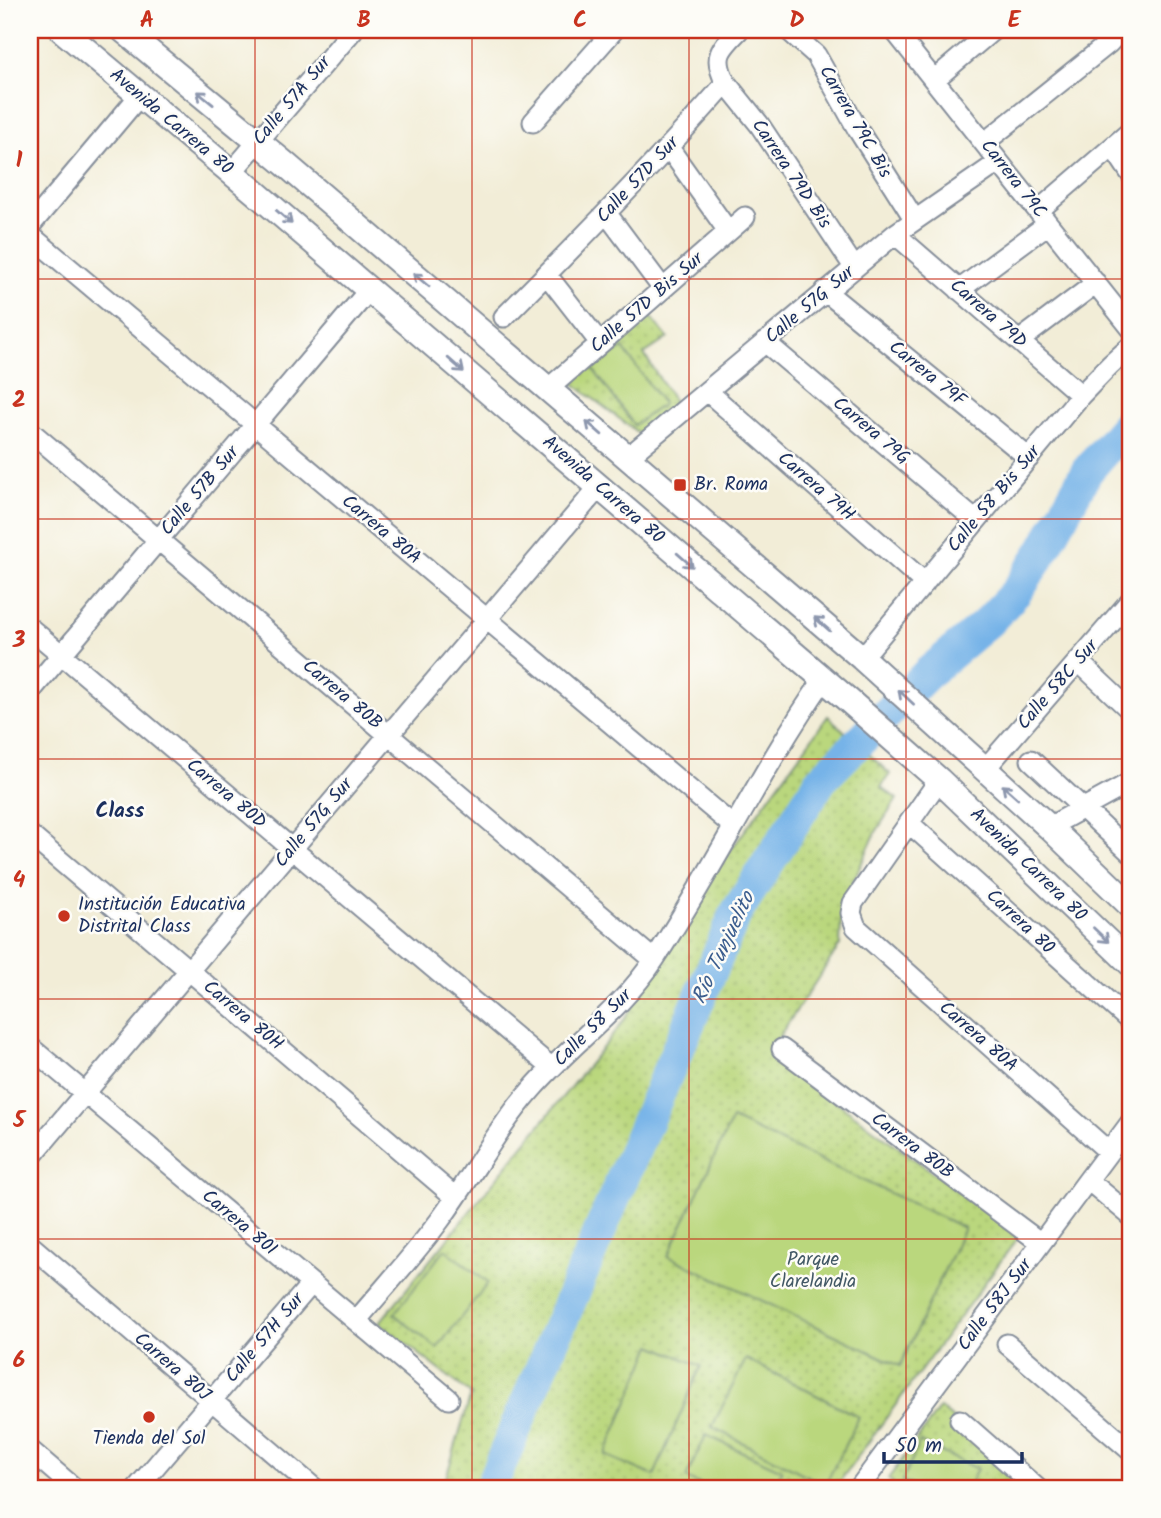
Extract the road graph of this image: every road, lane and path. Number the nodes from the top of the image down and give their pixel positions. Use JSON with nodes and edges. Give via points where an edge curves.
{"nodes":[{"id":1,"x":62,"y":30,"type":"edge"},
{"id":2,"x":123,"y":30,"type":"edge"},
{"id":3,"x":353,"y":30,"type":"edge"},
{"id":4,"x":614,"y":30,"type":"edge"},
{"id":5,"x":739,"y":30,"type":"edge"},
{"id":6,"x":788,"y":30,"type":"edge"},
{"id":7,"x":894,"y":30,"type":"edge"},
{"id":8,"x":993,"y":30,"type":"edge"},
{"id":9,"x":1121,"y":30,"type":"edge"},
{"id":10,"x":934,"y":80,"type":"junction"},
{"id":11,"x":726,"y":83,"type":"junction"},
{"id":12,"x":140,"y":95,"type":"junction"},
{"id":13,"x":533,"y":122,"type":"dead end"},
{"id":14,"x":1131,"y":131,"type":"edge"},
{"id":15,"x":258,"y":141,"type":"junction"},
{"id":16,"x":984,"y":143,"type":"junction"},
{"id":17,"x":1112,"y":147,"type":"junction"},
{"id":18,"x":669,"y":148,"type":"junction"},
{"id":19,"x":999,"y":162,"type":"junction"},
{"id":20,"x":232,"y":172,"type":"junction"},
{"id":21,"x":1131,"y":174,"type":"edge"},
{"id":22,"x":607,"y":214,"type":"junction"},
{"id":23,"x":745,"y":217,"type":"dead end"},
{"id":24,"x":1043,"y":217,"type":"junction"},
{"id":25,"x":915,"y":220,"type":"junction"},
{"id":26,"x":30,"y":226,"type":"edge"},
{"id":27,"x":728,"y":231,"type":"junction"},
{"id":28,"x":895,"y":234,"type":"junction"},
{"id":29,"x":30,"y":235,"type":"edge"},
{"id":30,"x":854,"y":267,"type":"junction"},
{"id":31,"x":547,"y":275,"type":"junction"},
{"id":32,"x":1096,"y":284,"type":"junction"},
{"id":33,"x":663,"y":289,"type":"junction"},
{"id":34,"x":369,"y":290,"type":"junction"},
{"id":35,"x":959,"y":290,"type":"junction"},
{"id":36,"x":825,"y":291,"type":"junction"},
{"id":37,"x":504,"y":317,"type":"dead end"},
{"id":38,"x":1131,"y":328,"type":"edge"},
{"id":39,"x":1019,"y":341,"type":"junction"},
{"id":40,"x":765,"y":342,"type":"junction"},
{"id":41,"x":600,"y":343,"type":"junction"},
{"id":42,"x":1131,"y":346,"type":"edge"},
{"id":43,"x":548,"y":389,"type":"junction"},
{"id":44,"x":707,"y":391,"type":"junction"},
{"id":45,"x":1081,"y":395,"type":"junction"},
{"id":46,"x":256,"y":424,"type":"junction"},
{"id":47,"x":30,"y":431,"type":"edge"},
{"id":48,"x":628,"y":457,"type":"junction"},
{"id":49,"x":1029,"y":458,"type":"junction"},
{"id":50,"x":599,"y":487,"type":"junction"},
{"id":51,"x":976,"y":521,"type":"junction"},
{"id":52,"x":158,"y":540,"type":"junction"},
{"id":53,"x":925,"y":583,"type":"junction"},
{"id":54,"x":1131,"y":600,"type":"edge"},
{"id":55,"x":487,"y":619,"type":"junction"},
{"id":56,"x":30,"y":628,"type":"edge"},
{"id":57,"x":61,"y":655,"type":"junction"},
{"id":58,"x":1078,"y":661,"type":"junction"},
{"id":59,"x":868,"y":663,"type":"junction"},
{"id":60,"x":824,"y":679,"type":"junction"},
{"id":61,"x":30,"y":692,"type":"edge"},
{"id":62,"x":1131,"y":711,"type":"edge"},
{"id":63,"x":389,"y":735,"type":"junction"},
{"id":64,"x":1031,"y":760,"type":"dead end"},
{"id":65,"x":985,"y":769,"type":"junction"},
{"id":66,"x":939,"y":780,"type":"junction"},
{"id":67,"x":1131,"y":782,"type":"edge"},
{"id":68,"x":1084,"y":808,"type":"junction"},
{"id":69,"x":909,"y":822,"type":"junction"},
{"id":70,"x":733,"y":826,"type":"junction"},
{"id":71,"x":1049,"y":827,"type":"junction"},
{"id":72,"x":30,"y":835,"type":"edge"},
{"id":73,"x":292,"y":849,"type":"junction"},
{"id":74,"x":1131,"y":853,"type":"edge"},
{"id":75,"x":1131,"y":906,"type":"edge"},
{"id":76,"x":654,"y":960,"type":"junction"},
{"id":77,"x":1131,"y":964,"type":"edge"},
{"id":78,"x":189,"y":970,"type":"junction"},
{"id":79,"x":1131,"y":1022,"type":"edge"},
{"id":80,"x":30,"y":1046,"type":"edge"},
{"id":81,"x":782,"y":1049,"type":"dead end"},
{"id":82,"x":552,"y":1068,"type":"junction"},
{"id":83,"x":85,"y":1093,"type":"junction"},
{"id":84,"x":1131,"y":1122,"type":"edge"},
{"id":85,"x":1109,"y":1152,"type":"junction"},
{"id":86,"x":30,"y":1158,"type":"edge"},
{"id":87,"x":1088,"y":1180,"type":"junction"},
{"id":88,"x":455,"y":1197,"type":"junction"},
{"id":89,"x":1131,"y":1216,"type":"edge"},
{"id":90,"x":1041,"y":1243,"type":"junction"},
{"id":91,"x":30,"y":1245,"type":"edge"},
{"id":92,"x":311,"y":1284,"type":"junction"},
{"id":93,"x":356,"y":1321,"type":"junction"},
{"id":94,"x":1007,"y":1344,"type":"dead end"},
{"id":95,"x":449,"y":1399,"type":"dead end"},
{"id":96,"x":212,"y":1401,"type":"junction"},
{"id":97,"x":960,"y":1420,"type":"dead end"},
{"id":98,"x":30,"y":1450,"type":"edge"},
{"id":99,"x":1131,"y":1451,"type":"edge"},
{"id":100,"x":74,"y":1488,"type":"edge"},
{"id":101,"x":137,"y":1488,"type":"edge"},
{"id":102,"x":314,"y":1488,"type":"edge"},
{"id":103,"x":859,"y":1488,"type":"edge"},
{"id":104,"x":1037,"y":1488,"type":"edge"}],
"edges":[{"from":1,"to":12,"type":"main road","name":"Avenida Carrera 80"},
{"from":15,"to":2,"type":"main road","name":"Avenida Carrera 80","one_way":true},
{"from":3,"to":15,"type":"street","name":"Calle 57A Sur"},
{"from":4,"to":13,"type":"street"},
{"from":5,"to":11,"type":"street","via":[[721,49],[718,60]]},
{"from":6,"to":25,"type":"street","name":"Carrera 79C Bis","via":[[816,55]]},
{"from":7,"to":10,"type":"street","name":"Carrera 79C"},
{"from":8,"to":10,"type":"street"},
{"from":9,"to":16,"type":"street"},
{"from":10,"to":16,"type":"street","name":"Carrera 79C"},
{"from":11,"to":18,"type":"street","name":"Calle 57D Sur"},
{"from":11,"to":30,"type":"street","name":"Carrera 79D Bis","via":[[759,124]]},
{"from":12,"to":20,"type":"main road","name":"Avenida Carrera 80"},
{"from":12,"to":26,"type":"street"},
{"from":14,"to":17,"type":"street"},
{"from":15,"to":20,"type":"street","name":"Calle 57A Sur"},
{"from":43,"to":15,"type":"main road","name":"Avenida Carrera 80","one_way":true},
{"from":16,"to":19,"type":"street","name":"Carrera 79C"},
{"from":17,"to":21,"type":"street"},
{"from":17,"to":24,"type":"street"},
{"from":18,"to":22,"type":"street","name":"Calle 57D Sur"},
{"from":18,"to":27,"type":"street"},
{"from":19,"to":24,"type":"street","name":"Carrera 79C"},
{"from":19,"to":25,"type":"street","name":"Calle 57G Sur"},
{"from":20,"to":34,"type":"main road","name":"Avenida Carrera 80","one_way":true},
{"from":22,"to":31,"type":"street","name":"Calle 57D Sur"},
{"from":22,"to":33,"type":"street"},
{"from":23,"to":27,"type":"street","name":"Calle 57D Bis Sur"},
{"from":24,"to":32,"type":"street","name":"Carrera 79C"},
{"from":24,"to":35,"type":"street"},
{"from":25,"to":28,"type":"street","name":"Calle 57G Sur"},
{"from":27,"to":33,"type":"street","name":"Calle 57D Bis Sur"},
{"from":28,"to":30,"type":"street","name":"Calle 57G Sur"},
{"from":28,"to":35,"type":"street","name":"Carrera 79D"},
{"from":29,"to":46,"type":"street","name":"Carrera 80A"},
{"from":30,"to":36,"type":"street","name":"Calle 57G Sur"},
{"from":31,"to":37,"type":"street","name":"Calle 57D Sur"},
{"from":31,"to":41,"type":"street"},
{"from":32,"to":38,"type":"street","name":"Carrera 79C"},
{"from":32,"to":39,"type":"street"},
{"from":33,"to":41,"type":"street","name":"Calle 57D Bis Sur"},
{"from":34,"to":46,"type":"street","name":"Calle 57B Sur"},
{"from":34,"to":50,"type":"main road","name":"Avenida Carrera 80","one_way":true},
{"from":35,"to":39,"type":"street","name":"Carrera 79D"},
{"from":36,"to":40,"type":"street","name":"Calle 57G Sur"},
{"from":36,"to":49,"type":"street","name":"Carrera 79F"},
{"from":39,"to":45,"type":"street","name":"Carrera 79D"},
{"from":40,"to":44,"type":"street","name":"Calle 57G Sur"},
{"from":40,"to":51,"type":"street","name":"Carrera 79G"},
{"from":41,"to":43,"type":"street","name":"Calle 57D Bis Sur"},
{"from":42,"to":45,"type":"street","name":"Calle 58 Bis Sur"},
{"from":48,"to":43,"type":"main road","name":"Avenida Carrera 80","one_way":true},
{"from":44,"to":48,"type":"street","name":"Calle 57G Sur"},
{"from":44,"to":53,"type":"street","name":"Carrera 79H"},
{"from":45,"to":49,"type":"street","name":"Calle 58 Bis Sur"},
{"from":46,"to":52,"type":"street","name":"Calle 57B Sur"},
{"from":46,"to":55,"type":"street","name":"Carrera 80A"},
{"from":47,"to":52,"type":"street","name":"Carrera 80B"},
{"from":59,"to":48,"type":"main road","name":"Avenida Carrera 80","one_way":true},
{"from":49,"to":51,"type":"street","name":"Calle 58 Bis Sur"},
{"from":50,"to":55,"type":"street","name":"Calle 57G Sur"},
{"from":50,"to":60,"type":"main road","name":"Avenida Carrera 80","one_way":true},
{"from":51,"to":53,"type":"street","name":"Calle 58 Bis Sur"},
{"from":52,"to":57,"type":"street","name":"Calle 57B Sur"},
{"from":52,"to":63,"type":"street","name":"Carrera 80B"},
{"from":53,"to":59,"type":"street","name":"Calle 58 Bis Sur"},
{"from":54,"to":58,"type":"street","name":"Calle 58C Sur"},
{"from":55,"to":63,"type":"street","name":"Calle 57G Sur"},
{"from":55,"to":70,"type":"street","name":"Carrera 80A"},
{"from":56,"to":57,"type":"street","name":"Carrera 80D"},
{"from":57,"to":61,"type":"street","name":"Calle 57B Sur"},
{"from":57,"to":73,"type":"street","name":"Carrera 80D"},
{"from":58,"to":62,"type":"street"},
{"from":58,"to":65,"type":"street","name":"Calle 58C Sur"},
{"from":65,"to":59,"type":"main road","name":"Avenida Carrera 80","one_way":true},
{"from":60,"to":66,"type":"main road","name":"Avenida Carrera 80"},
{"from":60,"to":70,"type":"street","name":"Calle 58 Sur"},
{"from":63,"to":73,"type":"street","name":"Calle 57G Sur"},
{"from":63,"to":76,"type":"street","name":"Carrera 80B"},
{"from":64,"to":68,"type":"street"},
{"from":71,"to":65,"type":"main road","name":"Avenida Carrera 80","one_way":true},
{"from":66,"to":69,"type":"street"},
{"from":66,"to":77,"type":"main road","name":"Avenida Carrera 80","one_way":true},
{"from":67,"to":68,"type":"street"},
{"from":68,"to":71,"type":"street"},
{"from":68,"to":74,"type":"street"},
{"from":69,"to":79,"type":"street","name":"Carrera 80"},
{"from":69,"to":85,"type":"street","name":"Carrera 80A","via":[[853,903],[856,927]]},
{"from":70,"to":76,"type":"street","name":"Calle 58 Sur"},
{"from":71,"to":75,"type":"main road","name":"Avenida Carrera 80"},
{"from":72,"to":78,"type":"street","name":"Carrera 80H"},
{"from":73,"to":78,"type":"street","name":"Calle 57G Sur"},
{"from":73,"to":82,"type":"street","name":"Carrera 80D"},
{"from":76,"to":82,"type":"street","name":"Calle 58 Sur","via":[[617,1008]]},
{"from":78,"to":83,"type":"street","name":"Calle 57G Sur"},
{"from":78,"to":88,"type":"street","name":"Carrera 80H"},
{"from":80,"to":83,"type":"street","name":"Carrera 80I"},
{"from":81,"to":90,"type":"street","name":"Carrera 80B"},
{"from":82,"to":88,"type":"street","name":"Calle 58 Sur","via":[[496,1135]]},
{"from":83,"to":86,"type":"street","name":"Calle 57G Sur"},
{"from":83,"to":92,"type":"street","name":"Carrera 80I"},
{"from":84,"to":85,"type":"street","name":"Calle 58J Sur"},
{"from":85,"to":87,"type":"street","name":"Calle 58J Sur"},
{"from":87,"to":89,"type":"street"},
{"from":87,"to":90,"type":"street","name":"Calle 58J Sur"},
{"from":88,"to":93,"type":"street","name":"Calle 58 Sur"},
{"from":90,"to":103,"type":"street","name":"Calle 58J Sur"},
{"from":91,"to":96,"type":"street","name":"Carrera 80J"},
{"from":92,"to":93,"type":"street","name":"Carrera 80I"},
{"from":92,"to":96,"type":"street","name":"Calle 57H Sur"},
{"from":93,"to":95,"type":"street","name":"Carrera 80I"},
{"from":94,"to":99,"type":"street"},
{"from":96,"to":101,"type":"street","name":"Calle 57H Sur"},
{"from":96,"to":102,"type":"street","name":"Carrera 80J"},
{"from":97,"to":104,"type":"street"},
{"from":98,"to":100,"type":"street"}]}
